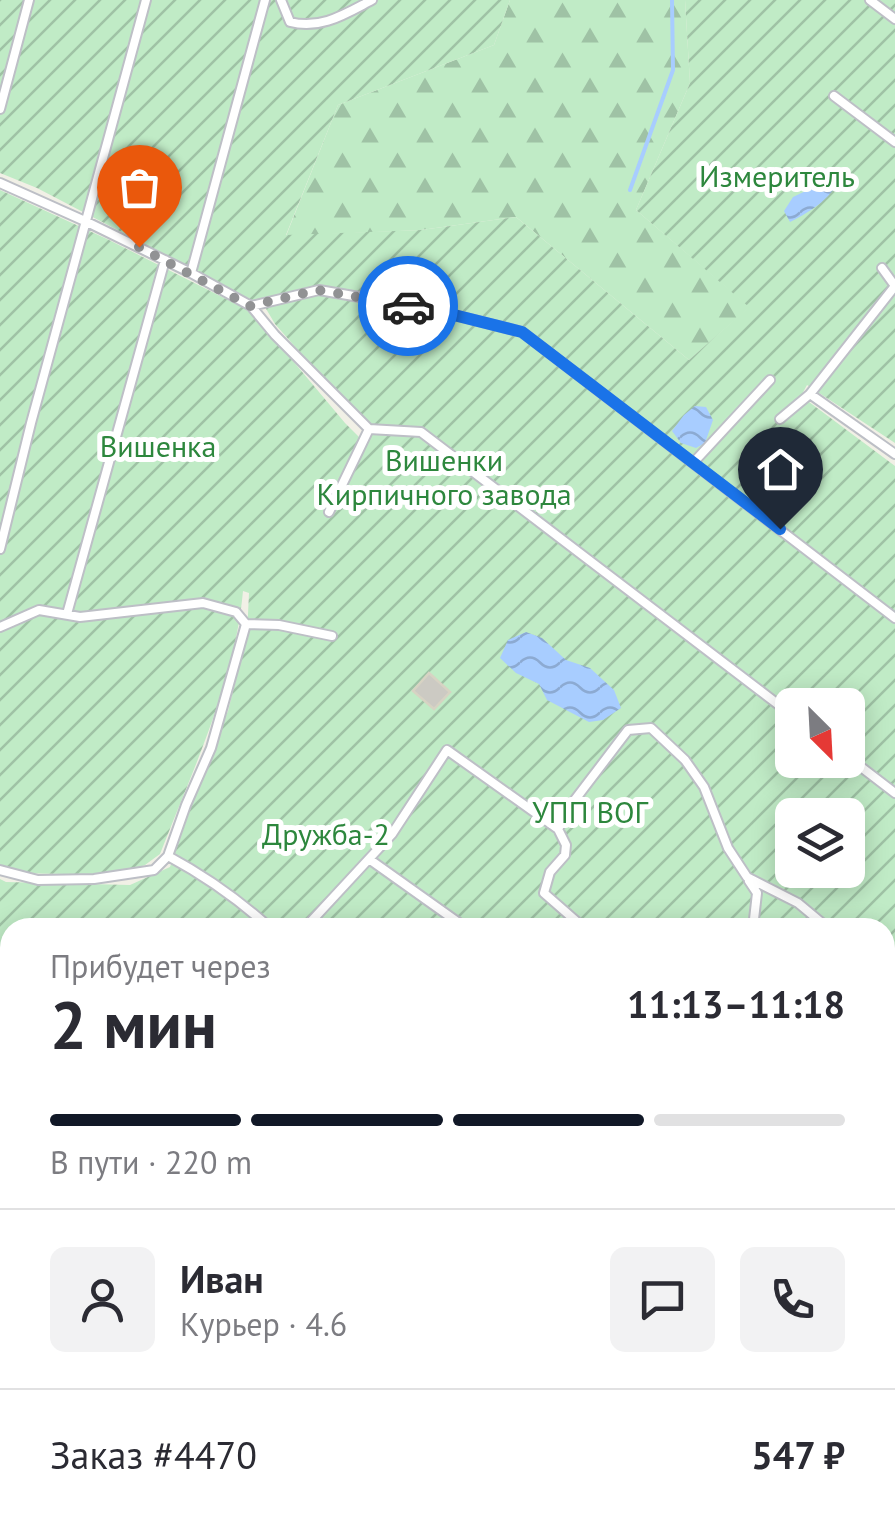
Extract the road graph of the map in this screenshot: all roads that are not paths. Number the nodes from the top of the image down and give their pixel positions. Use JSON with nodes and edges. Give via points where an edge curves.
{"nodes":[{"id":1,"x":30,"y":0,"type":"edge"},
{"id":2,"x":146,"y":0,"type":"edge"},
{"id":3,"x":265,"y":0,"type":"edge"},
{"id":4,"x":281,"y":0,"type":"edge"},
{"id":5,"x":372,"y":0,"type":"edge"},
{"id":6,"x":870,"y":0,"type":"edge"},
{"id":7,"x":895,"y":18,"type":"edge"},
{"id":8,"x":834,"y":96,"type":"dead end"},
{"id":9,"x":0,"y":109,"type":"edge"},
{"id":10,"x":895,"y":142,"type":"edge"},
{"id":11,"x":0,"y":184,"type":"edge"},
{"id":12,"x":87,"y":222,"type":"junction"},
{"id":13,"x":165,"y":260,"type":"junction"},
{"id":14,"x":882,"y":268,"type":"dead end"},
{"id":15,"x":191,"y":273,"type":"junction"},
{"id":16,"x":250,"y":306,"type":"junction"},
{"id":17,"x":770,"y":380,"type":"dead end"},
{"id":18,"x":810,"y":394,"type":"junction"},
{"id":19,"x":780,"y":419,"type":"dead end"},
{"id":20,"x":370,"y":428,"type":"junction"},
{"id":21,"x":895,"y":454,"type":"edge"},
{"id":22,"x":693,"y":463,"type":"junction"},
{"id":23,"x":329,"y":512,"type":"dead end"},
{"id":24,"x":0,"y":550,"type":"edge"},
{"id":25,"x":67,"y":614,"type":"junction"},
{"id":26,"x":895,"y":618,"type":"edge"},
{"id":27,"x":246,"y":624,"type":"junction"},
{"id":28,"x":0,"y":628,"type":"edge"},
{"id":29,"x":332,"y":636,"type":"dead end"},
{"id":30,"x":775,"y":702,"type":"edge"},
{"id":31,"x":865,"y":770,"type":"edge"},
{"id":32,"x":895,"y":793,"type":"edge"},
{"id":33,"x":558,"y":830,"type":"junction"},
{"id":34,"x":168,"y":856,"type":"junction"},
{"id":35,"x":369,"y":859,"type":"junction"},
{"id":36,"x":0,"y":870,"type":"edge"},
{"id":37,"x":747,"y":877,"type":"junction"},
{"id":38,"x":259,"y":918,"type":"edge"},
{"id":39,"x":315,"y":918,"type":"edge"},
{"id":40,"x":452,"y":918,"type":"edge"},
{"id":41,"x":573,"y":918,"type":"edge"},
{"id":42,"x":753,"y":918,"type":"edge"},
{"id":43,"x":816,"y":918,"type":"edge"}],
"edges":[{"from":1,"to":9,"type":"lane"},
{"from":2,"to":12,"type":"lane"},
{"from":3,"to":15,"type":"lane"},
{"from":4,"to":5,"type":"lane","via":[[290,22],[305,26],[334,21]]},
{"from":6,"to":7,"type":"lane"},
{"from":8,"to":10,"type":"lane"},
{"from":11,"to":12,"type":"lane"},
{"from":12,"to":13,"type":"lane"},
{"from":12,"to":24,"type":"lane"},
{"from":13,"to":15,"type":"lane"},
{"from":13,"to":25,"type":"lane"},
{"from":14,"to":18,"type":"lane","via":[[895,286]]},
{"from":15,"to":16,"type":"lane"},
{"from":16,"to":20,"type":"lane"},
{"from":16,"to":22,"type":"lane","via":[[318,290],[522,332]]},
{"from":17,"to":22,"type":"lane"},
{"from":18,"to":19,"type":"lane"},
{"from":18,"to":21,"type":"lane"},
{"from":20,"to":23,"type":"lane"},
{"from":20,"to":30,"type":"lane","via":[[422,432]]},
{"from":22,"to":26,"type":"lane"},
{"from":25,"to":27,"type":"lane","via":[[204,603],[236,612]]},
{"from":25,"to":28,"type":"lane","via":[[39,610]]},
{"from":27,"to":29,"type":"lane"},
{"from":27,"to":34,"type":"lane","via":[[211,748]]},
{"from":31,"to":32,"type":"lane"},
{"from":33,"to":35,"type":"lane","via":[[447,750]]},
{"from":33,"to":37,"type":"lane","via":[[628,730],[650,728],[704,787]]},
{"from":33,"to":41,"type":"lane","via":[[565,855],[544,893]]},
{"from":34,"to":36,"type":"lane","via":[[154,870],[94,879],[38,880]]},
{"from":34,"to":38,"type":"lane"},
{"from":35,"to":39,"type":"lane"},
{"from":35,"to":40,"type":"lane"},
{"from":37,"to":42,"type":"lane","via":[[757,893]]},
{"from":37,"to":43,"type":"lane"}]}
